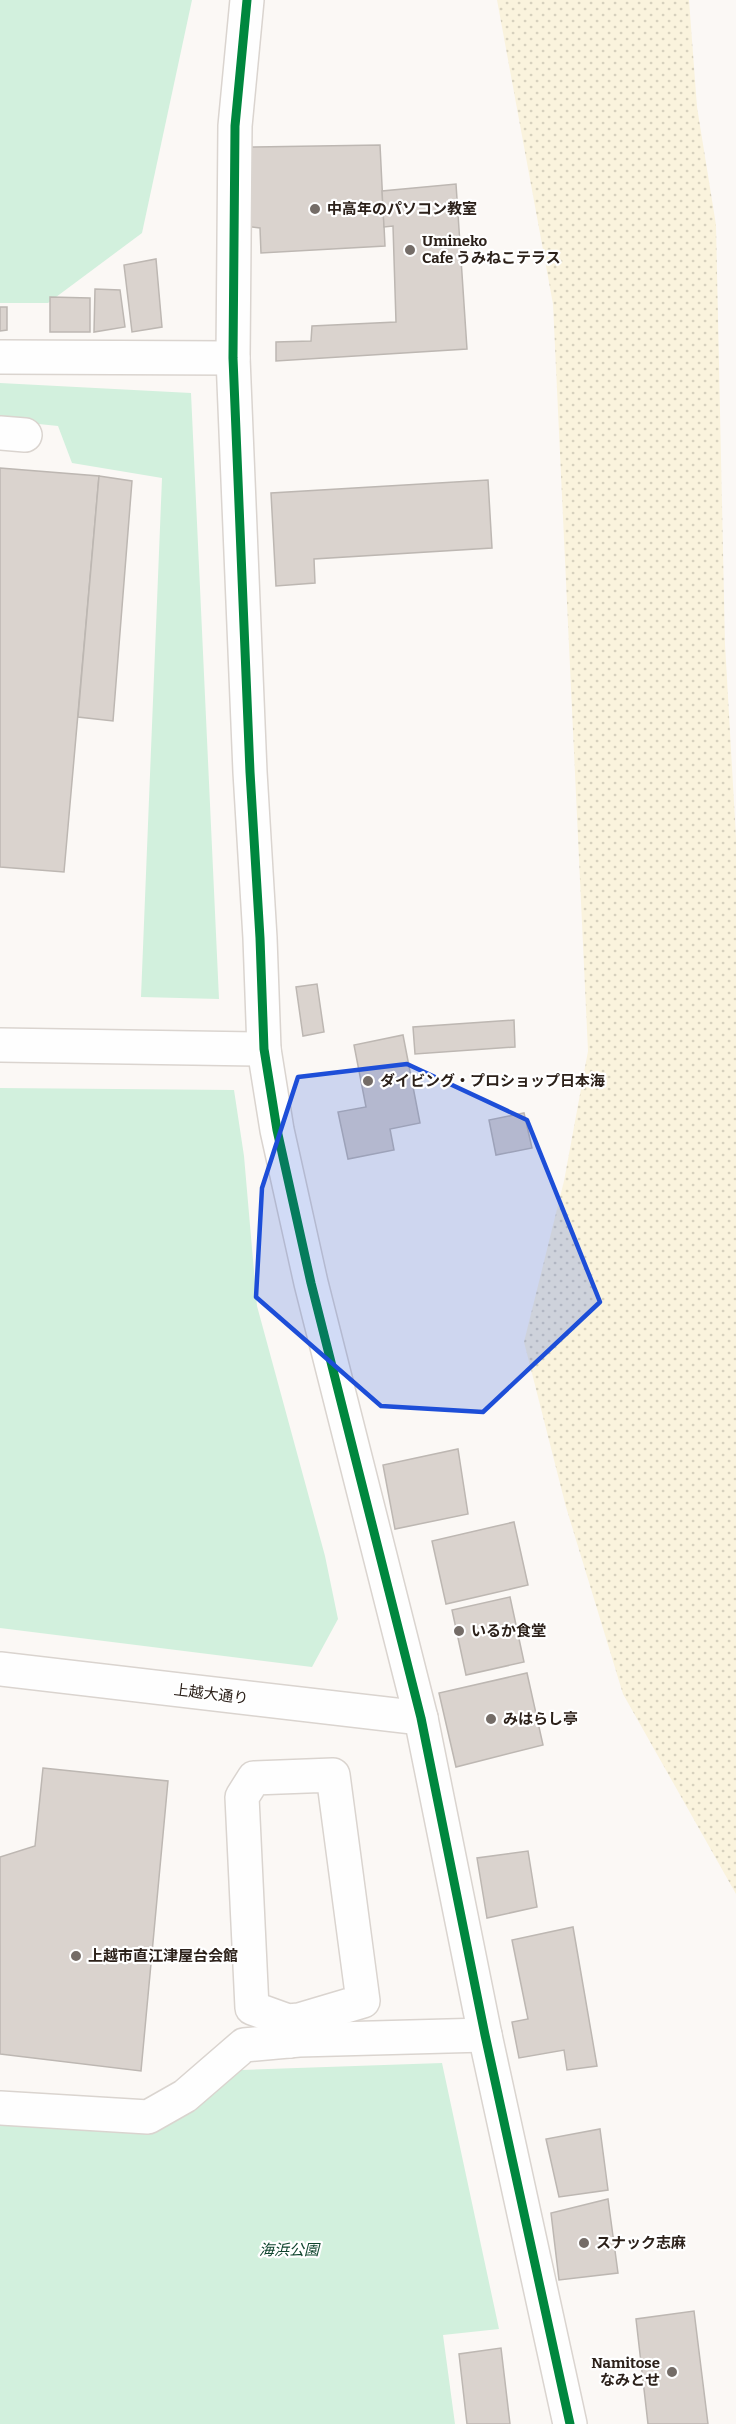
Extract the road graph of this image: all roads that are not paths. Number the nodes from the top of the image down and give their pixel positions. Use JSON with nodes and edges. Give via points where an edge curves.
{"nodes":[{"id":1,"x":247,"y":0,"type":"edge"},
{"id":2,"x":0,"y":357,"type":"edge"},
{"id":3,"x":233,"y":358,"type":"junction"},
{"id":4,"x":0,"y":1045,"type":"edge"},
{"id":5,"x":264,"y":1049,"type":"junction"},
{"id":6,"x":0,"y":1669,"type":"edge"},
{"id":7,"x":422,"y":1718,"type":"junction"},
{"id":8,"x":294,"y":2030,"type":"junction"},
{"id":9,"x":485,"y":2036,"type":"junction"},
{"id":10,"x":0,"y":2109,"type":"edge"},
{"id":11,"x":570,"y":2424,"type":"edge"}],
"edges":[{"from":1,"to":3,"type":"street","via":[[235,126]]},
{"from":2,"to":3,"type":"street"},
{"from":3,"to":5,"type":"street"},
{"from":4,"to":5,"type":"street"},
{"from":5,"to":7,"type":"street","via":[[277,1130],[311,1283]]},
{"from":6,"to":7,"type":"street","name":"上越大通り"},
{"from":7,"to":9,"type":"street"},
{"from":8,"to":8,"type":"street","via":[[363,2001],[333,1775],[254,1778],[242,1797],[252,2008]]},
{"from":8,"to":9,"type":"street"},
{"from":8,"to":10,"type":"street","via":[[244,2045],[185,2096],[148,2117]]},
{"from":9,"to":11,"type":"street"}]}
